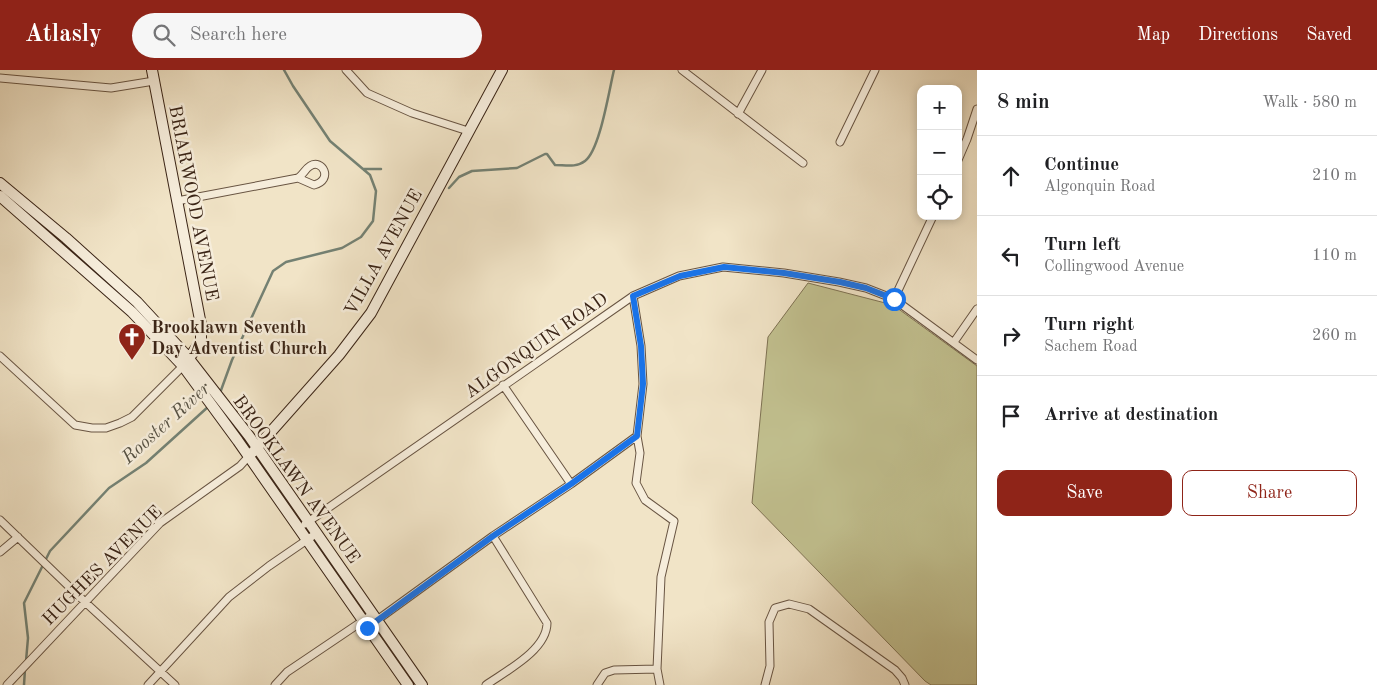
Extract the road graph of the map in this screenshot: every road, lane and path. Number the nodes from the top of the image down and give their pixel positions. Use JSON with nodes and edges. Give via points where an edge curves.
{"nodes":[{"id":1,"x":152,"y":70,"type":"edge"},
{"id":2,"x":346,"y":70,"type":"edge"},
{"id":3,"x":502,"y":70,"type":"edge"},
{"id":4,"x":682,"y":70,"type":"edge"},
{"id":5,"x":762,"y":70,"type":"edge"},
{"id":6,"x":875,"y":70,"type":"edge"},
{"id":7,"x":0,"y":78,"type":"edge"},
{"id":8,"x":154,"y":81,"type":"junction"},
{"id":9,"x":977,"y":109,"type":"edge"},
{"id":10,"x":738,"y":114,"type":"junction"},
{"id":11,"x":468,"y":131,"type":"junction"},
{"id":12,"x":840,"y":142,"type":"dead end"},
{"id":13,"x":962,"y":151,"type":"edge"},
{"id":14,"x":803,"y":163,"type":"dead end"},
{"id":15,"x":298,"y":178,"type":"dead end"},
{"id":16,"x":0,"y":183,"type":"edge"},
{"id":17,"x":0,"y":196,"type":"edge"},
{"id":18,"x":177,"y":201,"type":"junction"},
{"id":19,"x":931,"y":220,"type":"edge"},
{"id":20,"x":633,"y":296,"type":"junction"},
{"id":21,"x":894,"y":299,"type":"junction"},
{"id":22,"x":977,"y":310,"type":"edge"},
{"id":23,"x":954,"y":342,"type":"junction"},
{"id":24,"x":0,"y":356,"type":"edge"},
{"id":25,"x":977,"y":360,"type":"edge"},
{"id":26,"x":186,"y":362,"type":"junction"},
{"id":27,"x":503,"y":386,"type":"junction"},
{"id":28,"x":206,"y":389,"type":"junction"},
{"id":29,"x":637,"y":436,"type":"junction"},
{"id":30,"x":256,"y":447,"type":"junction"},
{"id":31,"x":249,"y":456,"type":"junction"},
{"id":32,"x":571,"y":484,"type":"junction"},
{"id":33,"x":0,"y":520,"type":"edge"},
{"id":34,"x":309,"y":522,"type":"junction"},
{"id":35,"x":298,"y":528,"type":"junction"},
{"id":36,"x":317,"y":533,"type":"junction"},
{"id":37,"x":493,"y":536,"type":"junction"},
{"id":38,"x":18,"y":537,"type":"junction"},
{"id":39,"x":306,"y":540,"type":"junction"},
{"id":40,"x":0,"y":552,"type":"edge"},
{"id":41,"x":85,"y":602,"type":"junction"},
{"id":42,"x":375,"y":617,"type":"junction"},
{"id":43,"x":365,"y":624,"type":"junction"},
{"id":44,"x":657,"y":669,"type":"junction"},
{"id":45,"x":161,"y":671,"type":"junction"},
{"id":46,"x":6,"y":685,"type":"edge"},
{"id":47,"x":148,"y":685,"type":"edge"},
{"id":48,"x":175,"y":685,"type":"edge"},
{"id":49,"x":275,"y":685,"type":"edge"},
{"id":50,"x":408,"y":685,"type":"edge"},
{"id":51,"x":422,"y":685,"type":"edge"},
{"id":52,"x":486,"y":685,"type":"edge"},
{"id":53,"x":597,"y":685,"type":"edge"},
{"id":54,"x":660,"y":685,"type":"edge"},
{"id":55,"x":765,"y":685,"type":"edge"},
{"id":56,"x":905,"y":685,"type":"edge"}],
"edges":[{"from":1,"to":8,"type":"main road","name":"BRIARWOOD AVENUE"},
{"from":2,"to":11,"type":"street","via":[[367,93],[412,113]]},
{"from":3,"to":11,"type":"main road","name":"VILLA AVENUE"},
{"from":4,"to":10,"type":"street"},
{"from":5,"to":10,"type":"street"},
{"from":6,"to":12,"type":"street"},
{"from":7,"to":8,"type":"street","via":[[111,88]]},
{"from":8,"to":18,"type":"main road","name":"BRIARWOOD AVENUE"},
{"from":9,"to":13,"type":"street"},
{"from":10,"to":14,"type":"street"},
{"from":11,"to":30,"type":"main road","name":"VILLA AVENUE","via":[[371,313],[339,355]]},
{"from":15,"to":18,"type":"street"},
{"from":16,"to":26,"type":"main road","name":"BROOKLAWN AVENUE","via":[[137,302]]},
{"from":17,"to":26,"type":"main road","name":"BROOKLAWN AVENUE"},
{"from":18,"to":26,"type":"main road","name":"BRIARWOOD AVENUE","via":[[201,325],[201,341]]},
{"from":19,"to":21,"type":"street"},
{"from":20,"to":21,"type":"street","name":"ALGONQUIN ROAD","via":[[680,276],[724,267],[840,282]]},
{"from":20,"to":27,"type":"street","name":"ALGONQUIN ROAD"},
{"from":20,"to":29,"type":"street","via":[[643,384]]},
{"from":21,"to":23,"type":"street","name":"ALGONQUIN ROAD"},
{"from":22,"to":23,"type":"street"},
{"from":23,"to":25,"type":"street","name":"ALGONQUIN ROAD"},
{"from":24,"to":26,"type":"street","via":[[75,425],[92,428],[106,428],[132,417]]},
{"from":26,"to":28,"type":"main road","name":"BROOKLAWN AVENUE"},
{"from":27,"to":32,"type":"street"},
{"from":27,"to":34,"type":"street","name":"ALGONQUIN ROAD"},
{"from":28,"to":30,"type":"main road","name":"BROOKLAWN AVENUE","via":[[223,402]]},
{"from":28,"to":31,"type":"main road","name":"BROOKLAWN AVENUE","via":[[217,412]]},
{"from":29,"to":32,"type":"street"},
{"from":29,"to":44,"type":"street","via":[[640,453],[636,483],[644,500],[674,521],[661,577]]},
{"from":30,"to":31,"type":"main road","name":"VILLA AVENUE"},
{"from":30,"to":34,"type":"main road","name":"BROOKLAWN AVENUE"},
{"from":31,"to":35,"type":"main road","name":"BROOKLAWN AVENUE"},
{"from":31,"to":41,"type":"street","name":"HUGHES AVENUE","via":[[240,466],[160,523]]},
{"from":32,"to":37,"type":"street"},
{"from":33,"to":38,"type":"street"},
{"from":34,"to":35,"type":"street","name":"ALGONQUIN ROAD"},
{"from":34,"to":36,"type":"main road","name":"BROOKLAWN AVENUE"},
{"from":35,"to":39,"type":"main road","name":"BROOKLAWN AVENUE"},
{"from":36,"to":39,"type":"street"},
{"from":36,"to":42,"type":"main road","name":"BROOKLAWN AVENUE"},
{"from":37,"to":42,"type":"street"},
{"from":37,"to":52,"type":"street","via":[[547,623],[547,631],[536,650]]},
{"from":38,"to":40,"type":"street"},
{"from":38,"to":41,"type":"street"},
{"from":39,"to":43,"type":"main road","name":"BROOKLAWN AVENUE"},
{"from":39,"to":45,"type":"street","via":[[230,597]]},
{"from":41,"to":45,"type":"street"},
{"from":41,"to":46,"type":"street","name":"HUGHES AVENUE"},
{"from":42,"to":43,"type":"street"},
{"from":42,"to":51,"type":"main road","name":"BROOKLAWN AVENUE"},
{"from":43,"to":49,"type":"street","via":[[287,672]]},
{"from":43,"to":50,"type":"main road","name":"BROOKLAWN AVENUE"},
{"from":44,"to":53,"type":"street","via":[[614,670],[605,673]]},
{"from":44,"to":54,"type":"street"},
{"from":45,"to":47,"type":"street"},
{"from":45,"to":48,"type":"street"},
{"from":55,"to":56,"type":"street","via":[[770,666],[769,622],[775,608],[789,604],[809,609],[895,670]]}]}
